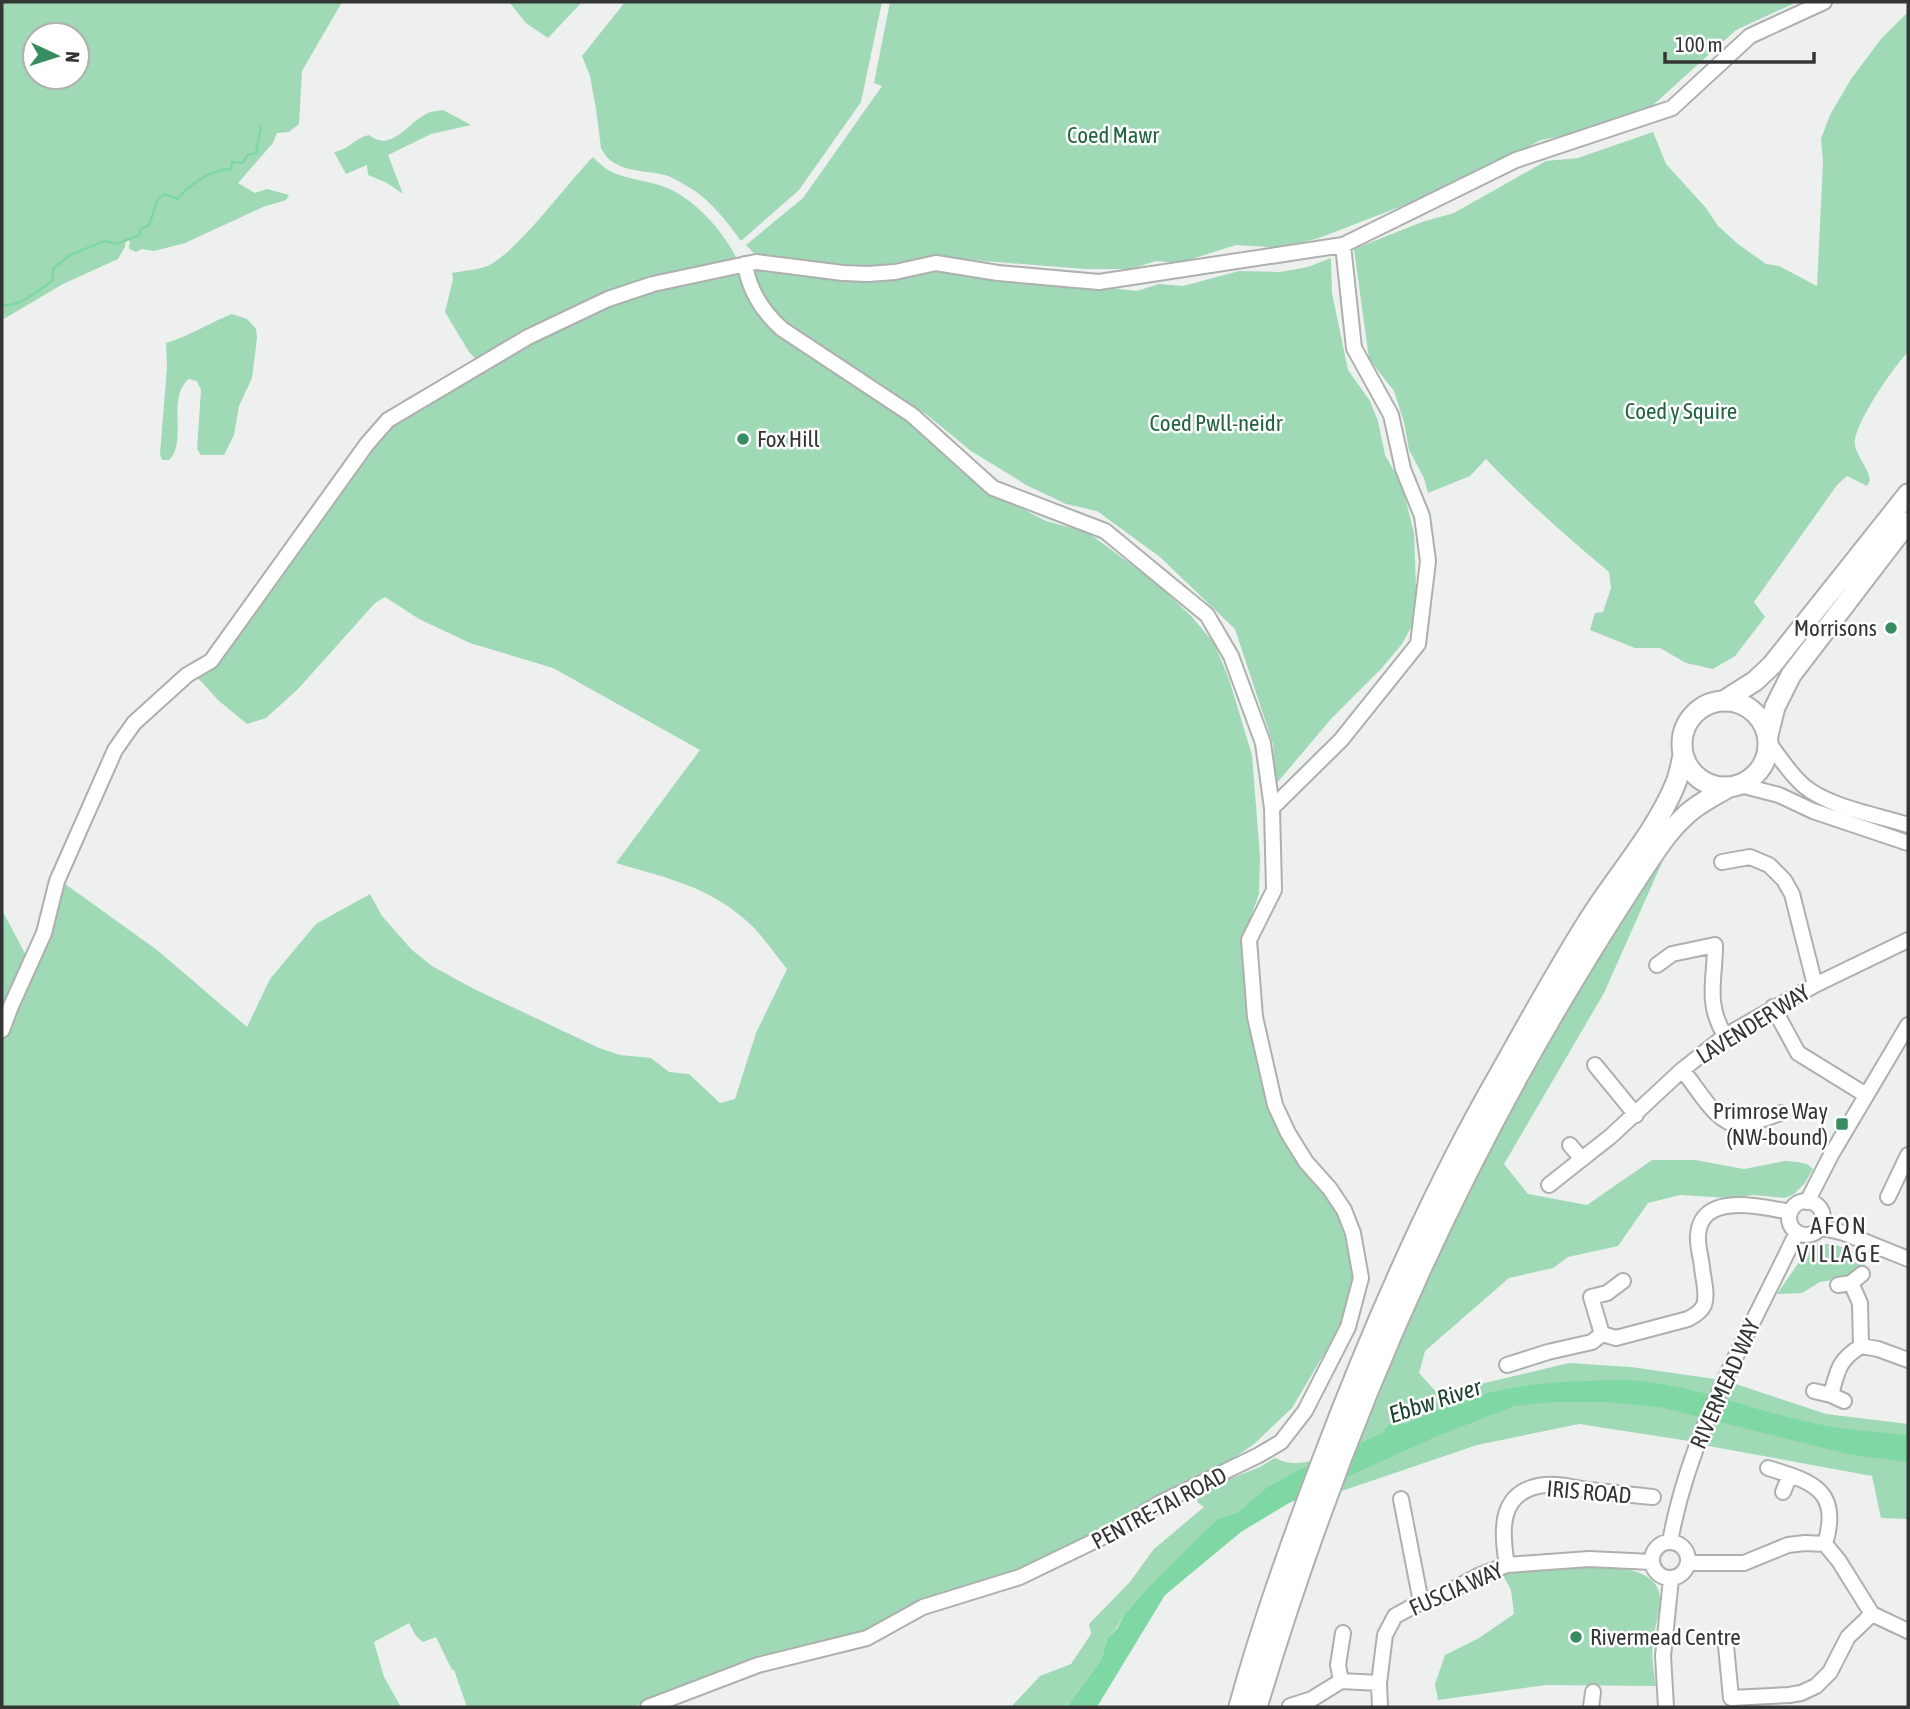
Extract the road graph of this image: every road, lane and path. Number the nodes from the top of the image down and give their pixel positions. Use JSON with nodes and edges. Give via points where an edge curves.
{"nodes":[{"id":1,"x":1824,"y":2,"type":"edge"},
{"id":2,"x":1343,"y":245,"type":"junction"},
{"id":3,"x":745,"y":264,"type":"junction"},
{"id":4,"x":1908,"y":494,"type":"edge"},
{"id":5,"x":1908,"y":522,"type":"edge"},
{"id":6,"x":1725,"y":700,"type":"junction"},
{"id":7,"x":1768,"y":739,"type":"junction"},
{"id":8,"x":1683,"y":755,"type":"junction"},
{"id":9,"x":1734,"y":786,"type":"junction"},
{"id":10,"x":1272,"y":808,"type":"junction"},
{"id":11,"x":1908,"y":825,"type":"edge"},
{"id":12,"x":1908,"y":844,"type":"edge"},
{"id":13,"x":1722,"y":862,"type":"dead end"},
{"id":14,"x":1908,"y":940,"type":"edge"},
{"id":15,"x":1657,"y":965,"type":"dead end"},
{"id":16,"x":1815,"y":985,"type":"junction"},
{"id":17,"x":1773,"y":1007,"type":"junction"},
{"id":18,"x":1908,"y":1025,"type":"edge"},
{"id":19,"x":2,"y":1030,"type":"edge"},
{"id":20,"x":1725,"y":1036,"type":"junction"},
{"id":21,"x":1595,"y":1065,"type":"dead end"},
{"id":22,"x":1682,"y":1070,"type":"junction"},
{"id":23,"x":1866,"y":1095,"type":"junction"},
{"id":24,"x":1781,"y":1113,"type":"dead end"},
{"id":25,"x":1636,"y":1115,"type":"junction"},
{"id":26,"x":1570,"y":1145,"type":"dead end"},
{"id":27,"x":1908,"y":1155,"type":"edge"},
{"id":28,"x":1580,"y":1158,"type":"junction"},
{"id":29,"x":1549,"y":1185,"type":"dead end"},
{"id":30,"x":1888,"y":1197,"type":"dead end"},
{"id":31,"x":1807,"y":1202,"type":"junction"},
{"id":32,"x":1790,"y":1212,"type":"junction"},
{"id":33,"x":1820,"y":1227,"type":"junction"},
{"id":34,"x":1797,"y":1232,"type":"junction"},
{"id":35,"x":1908,"y":1259,"type":"edge"},
{"id":36,"x":1623,"y":1281,"type":"dead end"},
{"id":37,"x":1850,"y":1281,"type":"dead end"},
{"id":38,"x":1602,"y":1334,"type":"junction"},
{"id":39,"x":1861,"y":1346,"type":"junction"},
{"id":40,"x":1908,"y":1360,"type":"edge"},
{"id":41,"x":1507,"y":1365,"type":"dead end"},
{"id":42,"x":1814,"y":1391,"type":"dead end"},
{"id":43,"x":1768,"y":1468,"type":"dead end"},
{"id":44,"x":1790,"y":1475,"type":"junction"},
{"id":45,"x":1783,"y":1492,"type":"dead end"},
{"id":46,"x":1653,"y":1497,"type":"dead end"},
{"id":47,"x":1401,"y":1499,"type":"dead end"},
{"id":48,"x":1670,"y":1542,"type":"junction"},
{"id":49,"x":1825,"y":1544,"type":"junction"},
{"id":50,"x":1652,"y":1562,"type":"junction"},
{"id":51,"x":1688,"y":1563,"type":"junction"},
{"id":52,"x":1507,"y":1565,"type":"junction"},
{"id":53,"x":1671,"y":1578,"type":"junction"},
{"id":54,"x":1421,"y":1602,"type":"junction"},
{"id":55,"x":1872,"y":1614,"type":"junction"},
{"id":56,"x":1908,"y":1631,"type":"edge"},
{"id":57,"x":1343,"y":1633,"type":"dead end"},
{"id":58,"x":1726,"y":1646,"type":"dead end"},
{"id":59,"x":1341,"y":1681,"type":"junction"},
{"id":60,"x":1379,"y":1683,"type":"junction"},
{"id":61,"x":1314,"y":1703,"type":"edge"},
{"id":62,"x":1290,"y":1706,"type":"edge"},
{"id":63,"x":648,"y":1707,"type":"edge"},
{"id":64,"x":1239,"y":1707,"type":"edge"},
{"id":65,"x":1257,"y":1707,"type":"edge"},
{"id":66,"x":1380,"y":1707,"type":"edge"},
{"id":67,"x":1666,"y":1707,"type":"edge"}],
"edges":[{"from":1,"to":2,"type":"street","via":[[1750,36],[1672,108],[1516,160]]},
{"from":2,"to":3,"type":"street","via":[[1099,282],[936,263],[868,274]]},
{"from":2,"to":10,"type":"street","via":[[1354,348],[1391,415],[1403,469],[1422,516],[1428,561],[1418,644],[1341,740]]},
{"from":3,"to":10,"type":"street","name":"PENTRE-TAI ROAD","via":[[753,293],[782,329],[912,415],[993,488],[1104,531],[1207,615],[1231,656],[1263,744]]},
{"from":3,"to":19,"type":"street","via":[[608,299],[528,337],[388,420],[211,661],[187,675],[134,723],[115,750],[57,881],[44,933]]},
{"from":4,"to":6,"type":"main road","via":[[1772,665]]},
{"from":5,"to":7,"type":"main road","via":[[1791,675],[1775,707]]},
{"from":6,"to":7,"type":"main road","via":[[1753,710]]},
{"from":6,"to":8,"type":"main road","via":[[1700,708],[1691,718],[1682,742]]},
{"from":7,"to":9,"type":"main road","via":[[1761,768]]},
{"from":7,"to":11,"type":"street","via":[[1806,788]]},
{"from":8,"to":9,"type":"main road","via":[[1704,782]]},
{"from":8,"to":64,"type":"main road","via":[[1665,806],[1543,997],[1456,1155],[1387,1299],[1305,1505]]},
{"from":9,"to":12,"type":"street","via":[[1779,795]]},
{"from":9,"to":65,"type":"main road","via":[[1687,814],[1671,830],[1552,1016],[1471,1163],[1374,1374],[1285,1612]]},
{"from":10,"to":63,"type":"street","name":"PENTRE-TAI ROAD","via":[[1274,890],[1249,940],[1255,1017],[1275,1105],[1306,1162],[1344,1210],[1360,1278],[1348,1327],[1304,1410],[1281,1442],[1020,1577],[923,1607],[867,1637],[758,1665]]},
{"from":13,"to":16,"type":"street","via":[[1751,857],[1769,865],[1784,880],[1792,894]]},
{"from":14,"to":16,"type":"street","name":"LAVENDER WAY"},
{"from":15,"to":20,"type":"street","via":[[1672,954],[1715,945],[1713,1009]]},
{"from":16,"to":17,"type":"street","name":"LAVENDER WAY"},
{"from":17,"to":20,"type":"street","name":"LAVENDER WAY"},
{"from":17,"to":23,"type":"street","via":[[1798,1053]]},
{"from":18,"to":23,"type":"street"},
{"from":20,"to":22,"type":"street","name":"LAVENDER WAY"},
{"from":21,"to":25,"type":"street"},
{"from":22,"to":24,"type":"street","via":[[1711,1108],[1729,1123],[1747,1124]]},
{"from":22,"to":25,"type":"street","name":"LAVENDER WAY"},
{"from":23,"to":31,"type":"street"},
{"from":25,"to":28,"type":"street","name":"LAVENDER WAY"},
{"from":26,"to":28,"type":"street"},
{"from":27,"to":30,"type":"street"},
{"from":28,"to":29,"type":"street","name":"LAVENDER WAY"},
{"from":31,"to":32,"type":"street"},
{"from":31,"to":33,"type":"street","via":[[1820,1209]]},
{"from":32,"to":34,"type":"street","via":[[1790,1223]]},
{"from":32,"to":38,"type":"street","via":[[1754,1205],[1714,1209],[1704,1217],[1698,1233],[1705,1289],[1704,1305],[1697,1314],[1616,1338]]},
{"from":33,"to":34,"type":"street","via":[[1811,1234]]},
{"from":33,"to":35,"type":"street"},
{"from":34,"to":48,"type":"street","name":"RIVERMEAD WAY","via":[[1700,1433]]},
{"from":36,"to":38,"type":"street","via":[[1607,1293],[1585,1298]]},
{"from":37,"to":39,"type":"street","via":[[1860,1303]]},
{"from":38,"to":41,"type":"street","via":[[1592,1342]]},
{"from":39,"to":40,"type":"street"},
{"from":39,"to":42,"type":"street","via":[[1840,1362],[1838,1398]]},
{"from":43,"to":44,"type":"street"},
{"from":44,"to":45,"type":"street"},
{"from":44,"to":49,"type":"street","via":[[1820,1489],[1829,1504],[1831,1525]]},
{"from":46,"to":52,"type":"street","name":"IRIS ROAD","via":[[1561,1485],[1526,1490],[1514,1500],[1503,1522]]},
{"from":47,"to":54,"type":"street"},
{"from":48,"to":50,"type":"street","name":"RIVERMEAD WAY","via":[[1656,1549]]},
{"from":48,"to":51,"type":"street","via":[[1684,1549]]},
{"from":49,"to":51,"type":"street","via":[[1788,1545],[1744,1563]]},
{"from":49,"to":55,"type":"street"},
{"from":50,"to":52,"type":"street","name":"FUSCIA WAY","via":[[1589,1559]]},
{"from":50,"to":53,"type":"street","via":[[1660,1575]]},
{"from":51,"to":53,"type":"street","via":[[1683,1573]]},
{"from":52,"to":54,"type":"street","name":"FUSCIA WAY"},
{"from":53,"to":67,"type":"street","via":[[1663,1656]]},
{"from":54,"to":60,"type":"street","name":"FUSCIA WAY","via":[[1395,1616],[1385,1636]]},
{"from":55,"to":56,"type":"street"},
{"from":55,"to":58,"type":"street","via":[[1848,1637],[1829,1672],[1801,1693],[1731,1698]]},
{"from":57,"to":59,"type":"street","via":[[1338,1665]]},
{"from":59,"to":60,"type":"street"},
{"from":59,"to":61,"type":"street"},
{"from":60,"to":66,"type":"street","name":"FUSCIA WAY"},
{"from":61,"to":62,"type":"street"}]}
